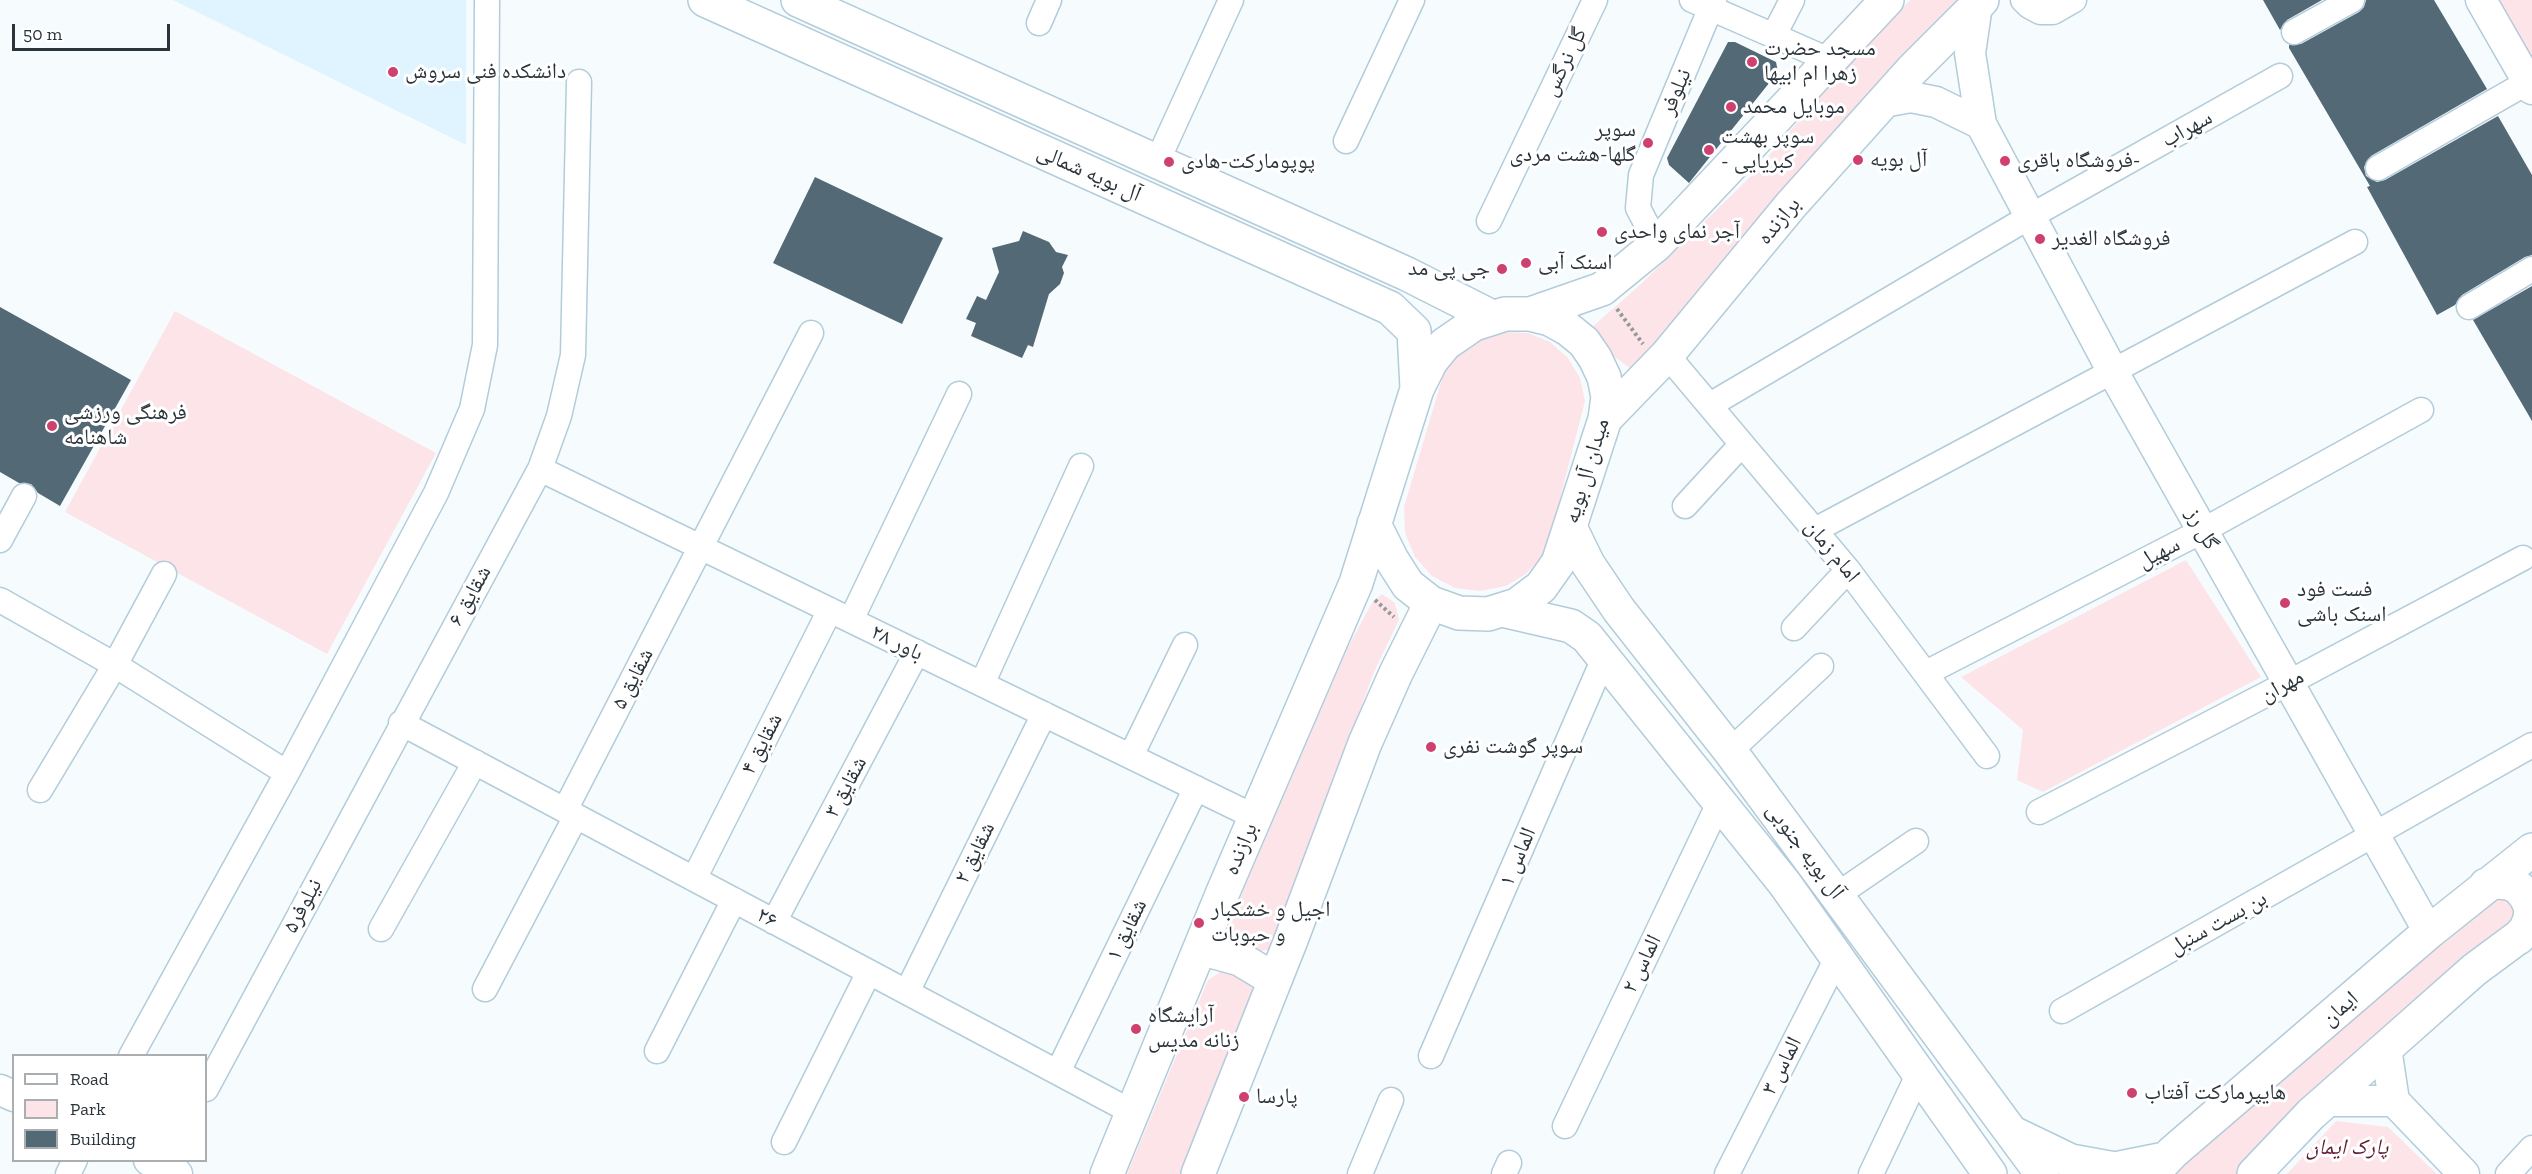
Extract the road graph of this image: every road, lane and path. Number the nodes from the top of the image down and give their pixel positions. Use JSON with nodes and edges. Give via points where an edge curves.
{"nodes":[{"id":1,"x":487,"y":0,"type":"edge"},
{"id":2,"x":705,"y":0,"type":"edge"},
{"id":3,"x":798,"y":0,"type":"edge"},
{"id":4,"x":1049,"y":0,"type":"edge"},
{"id":5,"x":1231,"y":0,"type":"edge"},
{"id":6,"x":1412,"y":0,"type":"edge"},
{"id":7,"x":1595,"y":0,"type":"edge"},
{"id":8,"x":1792,"y":0,"type":"edge"},
{"id":9,"x":1887,"y":0,"type":"edge"},
{"id":10,"x":2023,"y":0,"type":"edge"},
{"id":11,"x":2074,"y":0,"type":"edge"},
{"id":12,"x":2352,"y":0,"type":"edge"},
{"id":13,"x":2481,"y":0,"type":"edge"},
{"id":14,"x":1980,"y":2,"type":"edge"},
{"id":15,"x":1706,"y":3,"type":"edge"},
{"id":16,"x":1039,"y":23,"type":"dead end"},
{"id":17,"x":855,"y":26,"type":"junction"},
{"id":18,"x":2294,"y":32,"type":"dead end"},
{"id":19,"x":1774,"y":35,"type":"junction"},
{"id":20,"x":835,"y":59,"type":"junction"},
{"id":21,"x":1829,"y":60,"type":"junction"},
{"id":22,"x":2280,"y":76,"type":"dead end"},
{"id":23,"x":579,"y":82,"type":"dead end"},
{"id":24,"x":2530,"y":86,"type":"edge"},
{"id":25,"x":1883,"y":102,"type":"junction"},
{"id":26,"x":1982,"y":124,"type":"junction"},
{"id":27,"x":1346,"y":141,"type":"dead end"},
{"id":28,"x":1157,"y":162,"type":"junction"},
{"id":29,"x":2378,"y":168,"type":"dead end"},
{"id":30,"x":2031,"y":216,"type":"junction"},
{"id":31,"x":1489,"y":221,"type":"dead end"},
{"id":32,"x":2355,"y":242,"type":"dead end"},
{"id":33,"x":1657,"y":244,"type":"junction"},
{"id":34,"x":2532,"y":269,"type":"edge"},
{"id":35,"x":1602,"y":289,"type":"junction"},
{"id":36,"x":2469,"y":307,"type":"dead end"},
{"id":37,"x":1530,"y":314,"type":"junction"},
{"id":38,"x":1492,"y":317,"type":"junction"},
{"id":39,"x":811,"y":333,"type":"dead end"},
{"id":40,"x":1662,"y":360,"type":"junction"},
{"id":41,"x":2113,"y":372,"type":"junction"},
{"id":42,"x":1417,"y":389,"type":"junction"},
{"id":43,"x":959,"y":394,"type":"dead end"},
{"id":44,"x":1710,"y":405,"type":"junction"},
{"id":45,"x":2421,"y":410,"type":"dead end"},
{"id":46,"x":1605,"y":419,"type":"junction"},
{"id":47,"x":1742,"y":444,"type":"junction"},
{"id":48,"x":1081,"y":466,"type":"dead end"},
{"id":49,"x":540,"y":469,"type":"junction"},
{"id":50,"x":24,"y":496,"type":"dead end"},
{"id":51,"x":1685,"y":506,"type":"dead end"},
{"id":52,"x":1374,"y":524,"type":"junction"},
{"id":53,"x":1570,"y":527,"type":"junction"},
{"id":54,"x":1815,"y":530,"type":"junction"},
{"id":55,"x":2202,"y":531,"type":"junction"},
{"id":56,"x":0,"y":540,"type":"edge"},
{"id":57,"x":701,"y":547,"type":"junction"},
{"id":58,"x":2523,"y":558,"type":"dead end"},
{"id":59,"x":1848,"y":570,"type":"junction"},
{"id":60,"x":164,"y":574,"type":"dead end"},
{"id":61,"x":1356,"y":583,"type":"junction"},
{"id":62,"x":0,"y":600,"type":"edge"},
{"id":63,"x":1431,"y":603,"type":"junction"},
{"id":64,"x":1502,"y":610,"type":"junction"},
{"id":65,"x":840,"y":615,"type":"junction"},
{"id":66,"x":1794,"y":628,"type":"dead end"},
{"id":67,"x":1415,"y":636,"type":"junction"},
{"id":68,"x":1185,"y":645,"type":"dead end"},
{"id":69,"x":917,"y":652,"type":"junction"},
{"id":70,"x":1604,"y":658,"type":"junction"},
{"id":71,"x":115,"y":665,"type":"junction"},
{"id":72,"x":1821,"y":666,"type":"dead end"},
{"id":73,"x":1926,"y":673,"type":"junction"},
{"id":74,"x":2288,"y":683,"type":"junction"},
{"id":75,"x":982,"y":684,"type":"junction"},
{"id":76,"x":1044,"y":714,"type":"junction"},
{"id":77,"x":401,"y":723,"type":"junction"},
{"id":78,"x":2532,"y":745,"type":"edge"},
{"id":79,"x":1730,"y":751,"type":"junction"},
{"id":80,"x":1131,"y":756,"type":"junction"},
{"id":81,"x":1987,"y":756,"type":"dead end"},
{"id":82,"x":475,"y":762,"type":"junction"},
{"id":83,"x":287,"y":773,"type":"junction"},
{"id":84,"x":1196,"y":788,"type":"junction"},
{"id":85,"x":40,"y":790,"type":"dead end"},
{"id":86,"x":1719,"y":802,"type":"junction"},
{"id":87,"x":2039,"y":812,"type":"dead end"},
{"id":88,"x":570,"y":813,"type":"junction"},
{"id":89,"x":1255,"y":817,"type":"junction"},
{"id":90,"x":2375,"y":835,"type":"junction"},
{"id":91,"x":1916,"y":841,"type":"dead end"},
{"id":92,"x":2532,"y":850,"type":"edge"},
{"id":93,"x":694,"y":879,"type":"junction"},
{"id":94,"x":2486,"y":885,"type":"junction"},
{"id":95,"x":1837,"y":894,"type":"junction"},
{"id":96,"x":734,"y":900,"type":"junction"},
{"id":97,"x":774,"y":922,"type":"junction"},
{"id":98,"x":381,"y":929,"type":"dead end"},
{"id":99,"x":2429,"y":932,"type":"junction"},
{"id":100,"x":2525,"y":932,"type":"edge"},
{"id":101,"x":1200,"y":948,"type":"junction"},
{"id":102,"x":1837,"y":958,"type":"junction"},
{"id":103,"x":869,"y":972,"type":"junction"},
{"id":104,"x":1275,"y":980,"type":"junction"},
{"id":105,"x":485,"y":989,"type":"dead end"},
{"id":106,"x":906,"y":992,"type":"junction"},
{"id":107,"x":2062,"y":1011,"type":"dead end"},
{"id":108,"x":2386,"y":1048,"type":"junction"},
{"id":109,"x":657,"y":1051,"type":"dead end"},
{"id":110,"x":132,"y":1054,"type":"edge"},
{"id":111,"x":1431,"y":1056,"type":"dead end"},
{"id":112,"x":1058,"y":1072,"type":"junction"},
{"id":113,"x":1919,"y":1073,"type":"junction"},
{"id":114,"x":207,"y":1087,"type":"edge"},
{"id":115,"x":1391,"y":1100,"type":"dead end"},
{"id":116,"x":2326,"y":1101,"type":"junction"},
{"id":117,"x":2394,"y":1101,"type":"junction"},
{"id":118,"x":1132,"y":1112,"type":"junction"},
{"id":119,"x":1565,"y":1126,"type":"dead end"},
{"id":120,"x":2011,"y":1132,"type":"junction"},
{"id":121,"x":784,"y":1142,"type":"dead end"},
{"id":122,"x":2532,"y":1148,"type":"edge"},
{"id":123,"x":2159,"y":1167,"type":"edge"},
{"id":124,"x":1107,"y":1174,"type":"edge"},
{"id":125,"x":1198,"y":1174,"type":"edge"},
{"id":126,"x":1360,"y":1174,"type":"edge"},
{"id":127,"x":1727,"y":1174,"type":"edge"},
{"id":128,"x":1871,"y":1174,"type":"edge"},
{"id":129,"x":1990,"y":1174,"type":"edge"},
{"id":130,"x":2042,"y":1174,"type":"edge"},
{"id":131,"x":2254,"y":1174,"type":"edge"},
{"id":132,"x":2464,"y":1174,"type":"edge"},
{"id":133,"x":2508,"y":1174,"type":"edge"}],
"edges":[{"from":1,"to":83,"type":"street","via":[[485,345],[472,409],[436,493]]},
{"from":2,"to":20,"type":"main road","name":"آل بویه شمالی"},
{"from":3,"to":17,"type":"main road","name":"آل بویه شمالی"},
{"from":4,"to":16,"type":"street"},
{"from":5,"to":28,"type":"street"},
{"from":6,"to":27,"type":"street"},
{"from":7,"to":31,"type":"street","name":"گل نرگس"},
{"from":8,"to":19,"type":"street"},
{"from":9,"to":21,"type":"main road"},
{"from":10,"to":11,"type":"street","via":[[2040,12],[2053,12]]},
{"from":12,"to":18,"type":"street"},
{"from":13,"to":24,"type":"street"},
{"from":14,"to":25,"type":"main road","name":"برازنده"},
{"from":14,"to":26,"type":"street","name":"گل رز","via":[[1970,53]]},
{"from":15,"to":19,"type":"street"},
{"from":15,"to":33,"type":"street","name":"نیلوفر","via":[[1641,175],[1638,208]]},
{"from":17,"to":20,"type":"street"},
{"from":17,"to":28,"type":"main road","name":"آل بویه شمالی"},
{"from":19,"to":21,"type":"street"},
{"from":20,"to":42,"type":"main road","name":"آل بویه شمالی","via":[[1390,308],[1414,331]]},
{"from":21,"to":33,"type":"main road"},
{"from":22,"to":30,"type":"street","name":"سهراب"},
{"from":23,"to":49,"type":"street","name":"شقایق ۶","via":[[573,355],[559,416]]},
{"from":24,"to":29,"type":"street"},
{"from":25,"to":26,"type":"street","via":[[1911,97],[1936,102]]},
{"from":25,"to":40,"type":"main road","name":"برازنده"},
{"from":26,"to":30,"type":"street","name":"گل رز"},
{"from":28,"to":38,"type":"main road","name":"آل بویه شمالی","via":[[1407,274]]},
{"from":30,"to":41,"type":"street","name":"گل رز"},
{"from":30,"to":44,"type":"street","name":"سهراب"},
{"from":32,"to":41,"type":"street"},
{"from":33,"to":35,"type":"main road"},
{"from":34,"to":36,"type":"street"},
{"from":35,"to":37,"type":"main road"},
{"from":35,"to":40,"type":"path"},
{"from":37,"to":38,"type":"main road","name":"میدان آل بویه"},
{"from":37,"to":46,"type":"main road","name":"میدان آل بویه","via":[[1550,319],[1584,342],[1604,376],[1608,397]]},
{"from":38,"to":42,"type":"main road","name":"میدان آل بویه","via":[[1445,344]]},
{"from":39,"to":57,"type":"street","name":"شقایق ۵"},
{"from":40,"to":44,"type":"street","name":"امام زمان"},
{"from":40,"to":46,"type":"main road","name":"برازنده"},
{"from":41,"to":54,"type":"street"},
{"from":41,"to":55,"type":"street","name":"گل رز"},
{"from":42,"to":52,"type":"main road","name":"میدان آل بویه"},
{"from":43,"to":65,"type":"street","name":"شقایق ۴"},
{"from":44,"to":47,"type":"street","name":"امام زمان"},
{"from":45,"to":55,"type":"street","name":"سهیل"},
{"from":46,"to":53,"type":"main road","name":"میدان آل بویه"},
{"from":47,"to":51,"type":"street"},
{"from":47,"to":54,"type":"street","name":"امام زمان"},
{"from":48,"to":75,"type":"street"},
{"from":49,"to":57,"type":"street","name":"باور ۲۸"},
{"from":49,"to":77,"type":"street","name":"شقایق ۶"},
{"from":50,"to":56,"type":"street"},
{"from":52,"to":61,"type":"main road","name":"برازنده"},
{"from":52,"to":63,"type":"main road","name":"میدان آل بویه","via":[[1408,585]]},
{"from":53,"to":64,"type":"main road","name":"میدان آل بویه","via":[[1558,563],[1541,587],[1517,605]]},
{"from":53,"to":79,"type":"main road","name":"آل بویه جنوبی","via":[[1588,564],[1619,610]]},
{"from":54,"to":59,"type":"street","name":"امام زمان"},
{"from":55,"to":73,"type":"street","name":"سهیل"},
{"from":55,"to":74,"type":"street","name":"گل رز"},
{"from":57,"to":65,"type":"street","name":"باور ۲۸"},
{"from":57,"to":88,"type":"street","name":"شقایق ۵"},
{"from":58,"to":74,"type":"street","name":"مهران"},
{"from":59,"to":66,"type":"street"},
{"from":59,"to":73,"type":"street","name":"امام زمان"},
{"from":60,"to":71,"type":"street"},
{"from":61,"to":67,"type":"path"},
{"from":61,"to":89,"type":"main road","name":"برازنده"},
{"from":62,"to":71,"type":"street"},
{"from":63,"to":64,"type":"main road","name":"میدان آل بویه","via":[[1459,613],[1488,614]]},
{"from":63,"to":67,"type":"main road"},
{"from":64,"to":70,"type":"main road","name":"آل بویه جنوبی","via":[[1571,626],[1587,637]]},
{"from":65,"to":69,"type":"street","name":"باور ۲۸"},
{"from":65,"to":93,"type":"street","name":"شقایق ۴"},
{"from":67,"to":104,"type":"main road","via":[[1365,743]]},
{"from":68,"to":80,"type":"street"},
{"from":69,"to":75,"type":"street","name":"باور ۲۸"},
{"from":69,"to":97,"type":"street","name":"شقایق ۳"},
{"from":70,"to":86,"type":"main road","name":"آل بویه جنوبی"},
{"from":70,"to":111,"type":"street","name":"الماس ۱"},
{"from":71,"to":83,"type":"street"},
{"from":71,"to":85,"type":"street"},
{"from":72,"to":79,"type":"street"},
{"from":73,"to":81,"type":"street","name":"امام زمان"},
{"from":74,"to":87,"type":"street","name":"مهران"},
{"from":74,"to":90,"type":"street","name":"گل رز"},
{"from":75,"to":76,"type":"street","name":"باور ۲۸"},
{"from":76,"to":80,"type":"street","name":"باور ۲۸"},
{"from":76,"to":106,"type":"street","name":"شقایق ۲"},
{"from":77,"to":82,"type":"street","name":"۲۶"},
{"from":77,"to":114,"type":"street","name":"نیلوفر۵"},
{"from":78,"to":90,"type":"street","name":"بن بست سنبل"},
{"from":79,"to":95,"type":"main road","name":"آل بویه جنوبی"},
{"from":80,"to":84,"type":"street","name":"باور ۲۸"},
{"from":82,"to":88,"type":"street","name":"۲۶"},
{"from":82,"to":98,"type":"street"},
{"from":83,"to":110,"type":"street"},
{"from":84,"to":89,"type":"street","name":"باور ۲۸"},
{"from":84,"to":112,"type":"street","name":"شقایق ۱"},
{"from":86,"to":102,"type":"main road","name":"آل بویه جنوبی","via":[[1785,884]]},
{"from":86,"to":119,"type":"street","name":"الماس ۲"},
{"from":88,"to":93,"type":"street","name":"۲۶"},
{"from":88,"to":105,"type":"street","name":"شقایق ۵"},
{"from":89,"to":101,"type":"main road","name":"برازنده"},
{"from":90,"to":99,"type":"street","name":"گل رز"},
{"from":90,"to":107,"type":"street","name":"بن بست سنبل"},
{"from":91,"to":95,"type":"street"},
{"from":92,"to":94,"type":"main road","name":"ایمان"},
{"from":93,"to":96,"type":"street","name":"۲۶"},
{"from":94,"to":99,"type":"main road","name":"ایمان"},
{"from":94,"to":100,"type":"main road","via":[[2509,883],[2519,888],[2530,908]]},
{"from":95,"to":120,"type":"main road","name":"آل بویه جنوبی"},
{"from":96,"to":97,"type":"street","name":"۲۶"},
{"from":96,"to":109,"type":"street"},
{"from":97,"to":103,"type":"street","name":"۲۶"},
{"from":99,"to":123,"type":"main road","name":"ایمان"},
{"from":100,"to":108,"type":"main road","via":[[2474,970]]},
{"from":101,"to":104,"type":"main road","via":[[1240,959]]},
{"from":101,"to":118,"type":"main road","name":"برازنده"},
{"from":102,"to":113,"type":"main road","name":"آل بویه جنوبی"},
{"from":102,"to":127,"type":"street","name":"الماس ۳"},
{"from":103,"to":106,"type":"street","name":"۲۶"},
{"from":103,"to":121,"type":"street"},
{"from":104,"to":125,"type":"main road"},
{"from":106,"to":112,"type":"street","name":"۲۶"},
{"from":108,"to":116,"type":"main road"},
{"from":108,"to":117,"type":"street"},
{"from":112,"to":118,"type":"street","name":"۲۶"},
{"from":113,"to":128,"type":"street"},
{"from":113,"to":129,"type":"main road","name":"آل بویه جنوبی"},
{"from":115,"to":126,"type":"street"},
{"from":116,"to":117,"type":"street"},
{"from":116,"to":131,"type":"main road"},
{"from":117,"to":132,"type":"street"},
{"from":118,"to":124,"type":"main road","name":"برازنده"},
{"from":120,"to":123,"type":"main road","via":[[2071,1161],[2115,1168]]},
{"from":120,"to":130,"type":"main road","name":"آل بویه جنوبی"},
{"from":122,"to":133,"type":"street"}]}
